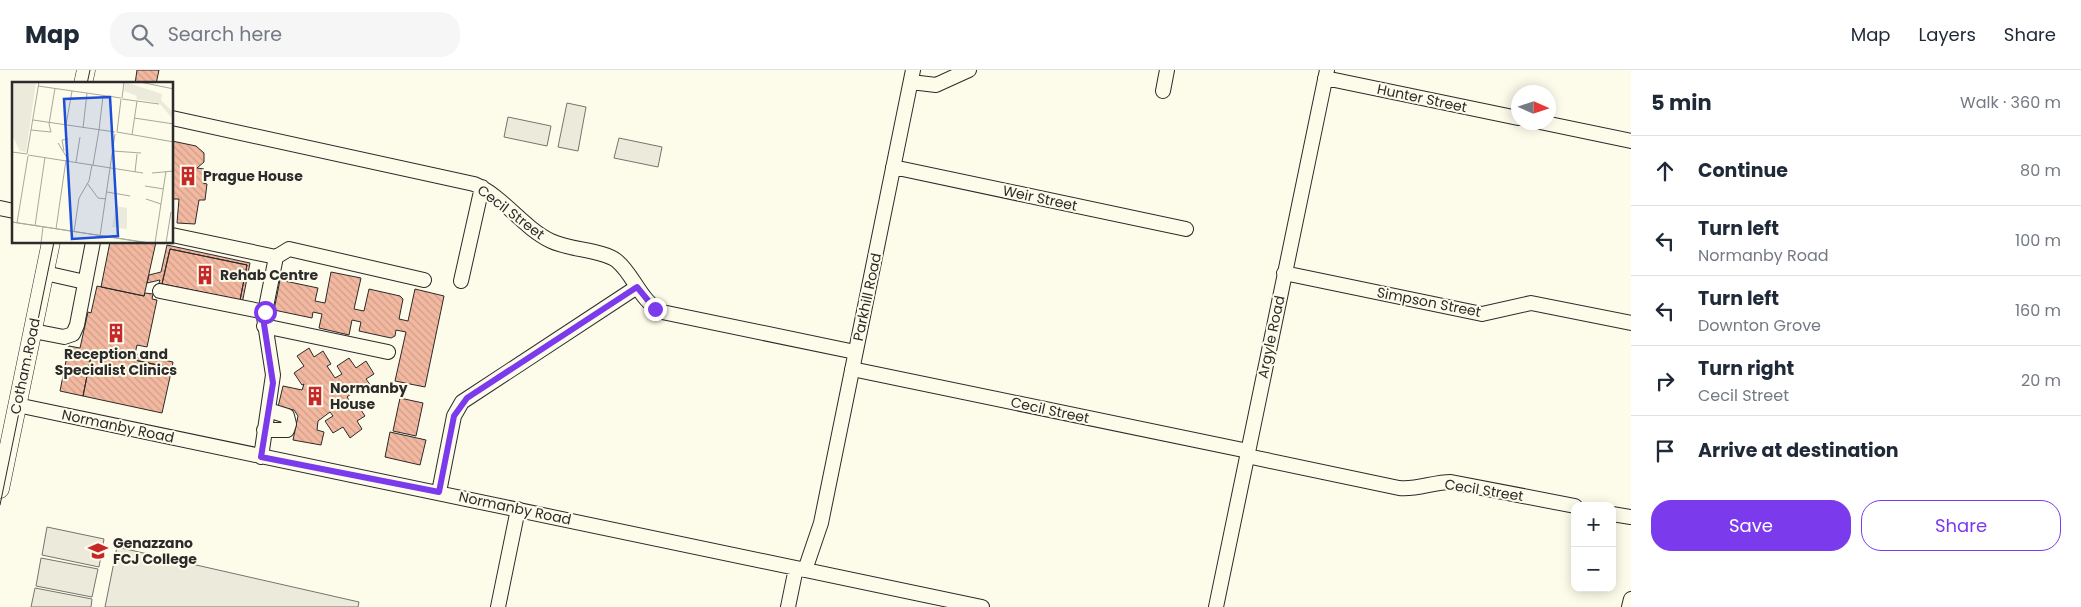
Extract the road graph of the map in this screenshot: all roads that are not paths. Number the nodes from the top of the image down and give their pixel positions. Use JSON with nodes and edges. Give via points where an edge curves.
{"nodes":[{"id":1,"x":969,"y":70,"type":"edge"},
{"id":2,"x":1167,"y":70,"type":"edge"},
{"id":3,"x":1326,"y":74,"type":"edge"},
{"id":4,"x":912,"y":75,"type":"edge"},
{"id":5,"x":1163,"y":91,"type":"dead end"},
{"id":6,"x":1511,"y":116,"type":"edge"},
{"id":7,"x":174,"y":118,"type":"edge"},
{"id":8,"x":1556,"y":126,"type":"edge"},
{"id":9,"x":1631,"y":142,"type":"edge"},
{"id":10,"x":893,"y":167,"type":"junction"},
{"id":11,"x":482,"y":187,"type":"junction"},
{"id":12,"x":1186,"y":228,"type":"dead end"},
{"id":13,"x":174,"y":235,"type":"edge"},
{"id":14,"x":51,"y":244,"type":"edge"},
{"id":15,"x":93,"y":244,"type":"edge"},
{"id":16,"x":276,"y":257,"type":"junction"},
{"id":17,"x":45,"y":273,"type":"junction"},
{"id":18,"x":1284,"y":273,"type":"junction"},
{"id":19,"x":424,"y":280,"type":"dead end"},
{"id":20,"x":85,"y":282,"type":"junction"},
{"id":21,"x":462,"y":282,"type":"dead end"},
{"id":22,"x":637,"y":287,"type":"junction"},
{"id":23,"x":160,"y":291,"type":"dead end"},
{"id":24,"x":265,"y":312,"type":"junction"},
{"id":25,"x":1631,"y":323,"type":"edge"},
{"id":26,"x":264,"y":326,"type":"junction"},
{"id":27,"x":33,"y":331,"type":"junction"},
{"id":28,"x":388,"y":352,"type":"dead end"},
{"id":29,"x":855,"y":352,"type":"junction"},
{"id":30,"x":852,"y":369,"type":"junction"},
{"id":31,"x":17,"y":405,"type":"junction"},
{"id":32,"x":268,"y":410,"type":"junction"},
{"id":33,"x":264,"y":430,"type":"junction"},
{"id":34,"x":1247,"y":454,"type":"junction"},
{"id":35,"x":261,"y":457,"type":"junction"},
{"id":36,"x":0,"y":489,"type":"edge"},
{"id":37,"x":439,"y":492,"type":"junction"},
{"id":38,"x":1571,"y":505,"type":"edge"},
{"id":39,"x":518,"y":509,"type":"junction"},
{"id":40,"x":1616,"y":515,"type":"edge"},
{"id":41,"x":1631,"y":517,"type":"edge"},
{"id":42,"x":806,"y":570,"type":"junction"},
{"id":43,"x":1631,"y":599,"type":"edge"},
{"id":44,"x":1216,"y":606,"type":"edge"},
{"id":45,"x":498,"y":607,"type":"edge"},
{"id":46,"x":788,"y":607,"type":"edge"},
{"id":47,"x":982,"y":607,"type":"edge"},
{"id":48,"x":1629,"y":607,"type":"edge"}],
"edges":[{"from":1,"to":4,"type":"street","via":[[936,85]]},
{"from":2,"to":5,"type":"street"},
{"from":3,"to":6,"type":"street","name":"Hunter Street"},
{"from":3,"to":18,"type":"street","name":"Argyle Road"},
{"from":4,"to":10,"type":"street","name":"Parkhill Road"},
{"from":7,"to":11,"type":"street","name":"Cecil Street"},
{"from":8,"to":9,"type":"street"},
{"from":10,"to":12,"type":"street","name":"Weir Street"},
{"from":10,"to":29,"type":"street","name":"Parkhill Road"},
{"from":11,"to":21,"type":"street"},
{"from":11,"to":22,"type":"street","name":"Cecil Street","via":[[540,235],[564,247],[616,260]]},
{"from":13,"to":16,"type":"street"},
{"from":14,"to":17,"type":"main road","name":"Cotham Road"},
{"from":15,"to":20,"type":"street"},
{"from":16,"to":19,"type":"street","via":[[289,249]]},
{"from":16,"to":24,"type":"street"},
{"from":17,"to":20,"type":"street"},
{"from":17,"to":27,"type":"main road","name":"Cotham Road"},
{"from":18,"to":25,"type":"street","name":"Simpson Street","via":[[1482,314],[1530,303]]},
{"from":18,"to":34,"type":"street","name":"Argyle Road"},
{"from":20,"to":27,"type":"street","via":[[73,334],[64,337]]},
{"from":22,"to":29,"type":"street","name":"Cecil Street","via":[[655,309],[670,315]]},
{"from":22,"to":37,"type":"street","via":[[462,402],[454,416]]},
{"from":23,"to":24,"type":"street"},
{"from":24,"to":26,"type":"street"},
{"from":26,"to":28,"type":"street"},
{"from":26,"to":32,"type":"street","via":[[273,375]]},
{"from":27,"to":31,"type":"main road","name":"Cotham Road"},
{"from":29,"to":30,"type":"street","name":"Parkhill Road"},
{"from":30,"to":34,"type":"street","name":"Cecil Street"},
{"from":30,"to":42,"type":"street","name":"Parkhill Road","via":[[821,523]]},
{"from":31,"to":35,"type":"street","name":"Normanby Road"},
{"from":31,"to":36,"type":"main road","name":"Cotham Road"},
{"from":32,"to":33,"type":"street"},
{"from":32,"to":33,"type":"street","via":[[286,416],[290,424],[284,431]]},
{"from":33,"to":35,"type":"street"},
{"from":34,"to":38,"type":"street","name":"Cecil Street","via":[[1399,488],[1413,489],[1437,482],[1451,482]]},
{"from":34,"to":44,"type":"street","name":"Argyle Road"},
{"from":35,"to":37,"type":"street","name":"Normanby Road"},
{"from":37,"to":39,"type":"street","name":"Normanby Road"},
{"from":39,"to":42,"type":"street","name":"Normanby Road"},
{"from":39,"to":45,"type":"street"},
{"from":40,"to":41,"type":"street"},
{"from":42,"to":46,"type":"street","name":"Parkhill Road"},
{"from":42,"to":47,"type":"street","name":"Normanby Road"},
{"from":43,"to":48,"type":"street"}]}
